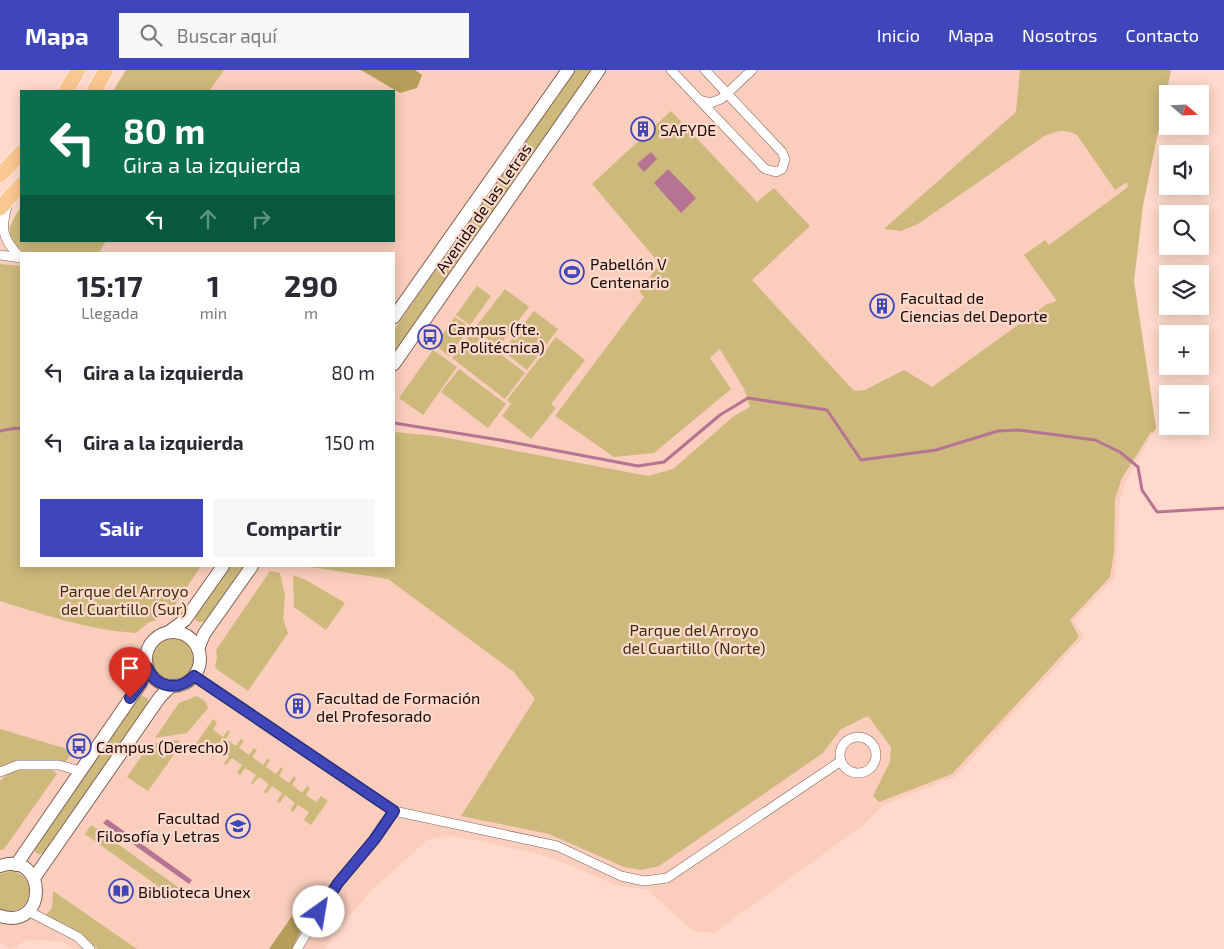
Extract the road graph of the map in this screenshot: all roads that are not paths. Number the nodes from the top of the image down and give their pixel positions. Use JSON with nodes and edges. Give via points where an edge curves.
{"nodes":[{"id":1,"x":78,"y":70,"type":"edge"},
{"id":2,"x":106,"y":70,"type":"edge"},
{"id":3,"x":568,"y":70,"type":"edge"},
{"id":4,"x":599,"y":70,"type":"edge"},
{"id":5,"x":671,"y":70,"type":"edge"},
{"id":6,"x":705,"y":70,"type":"edge"},
{"id":7,"x":752,"y":70,"type":"edge"},
{"id":8,"x":67,"y":90,"type":"edge"},
{"id":9,"x":95,"y":90,"type":"edge"},
{"id":10,"x":727,"y":94,"type":"junction"},
{"id":11,"x":700,"y":100,"type":"junction"},
{"id":12,"x":20,"y":154,"type":"edge"},
{"id":13,"x":0,"y":175,"type":"edge"},
{"id":14,"x":20,"y":186,"type":"edge"},
{"id":15,"x":5,"y":203,"type":"edge"},
{"id":16,"x":0,"y":255,"type":"edge"},
{"id":17,"x":20,"y":257,"type":"edge"},
{"id":18,"x":20,"y":258,"type":"edge"},
{"id":19,"x":395,"y":316,"type":"edge"},
{"id":20,"x":395,"y":363,"type":"edge"},
{"id":21,"x":222,"y":567,"type":"edge"},
{"id":22,"x":251,"y":567,"type":"edge"},
{"id":23,"x":170,"y":631,"type":"junction"},
{"id":24,"x":198,"y":649,"type":"junction"},
{"id":25,"x":147,"y":667,"type":"junction"},
{"id":26,"x":194,"y":676,"type":"junction"},
{"id":27,"x":170,"y":686,"type":"junction"},
{"id":28,"x":841,"y":761,"type":"junction"},
{"id":29,"x":80,"y":771,"type":"junction"},
{"id":30,"x":0,"y":772,"type":"edge"},
{"id":31,"x":394,"y":811,"type":"junction"},
{"id":32,"x":16,"y":865,"type":"junction"},
{"id":33,"x":0,"y":866,"type":"edge"},
{"id":34,"x":34,"y":878,"type":"junction"},
{"id":35,"x":28,"y":911,"type":"junction"},
{"id":36,"x":0,"y":916,"type":"edge"},
{"id":37,"x":90,"y":949,"type":"edge"},
{"id":38,"x":298,"y":949,"type":"edge"}],
"edges":[{"from":1,"to":8,"type":"highway"},
{"from":2,"to":9,"type":"highway"},
{"from":3,"to":19,"type":"main road","name":"Avenida de las Letras"},
{"from":4,"to":20,"type":"main road","name":"Avenida de las Letras"},
{"from":5,"to":11,"type":"street"},
{"from":6,"to":10,"type":"street"},
{"from":7,"to":10,"type":"street"},
{"from":10,"to":11,"type":"street","via":[[716,102]]},
{"from":10,"to":11,"type":"street","via":[[782,152],[785,164],[779,171],[765,169]]},
{"from":12,"to":13,"type":"highway"},
{"from":14,"to":15,"type":"highway"},
{"from":15,"to":17,"type":"street","via":[[4,236]]},
{"from":16,"to":18,"type":"street"},
{"from":21,"to":23,"type":"main road","via":[[185,620]]},
{"from":22,"to":24,"type":"main road","via":[[204,634]]},
{"from":23,"to":24,"type":"main road","via":[[187,635]]},
{"from":23,"to":25,"type":"main road","via":[[160,634],[150,644],[146,654]]},
{"from":24,"to":26,"type":"main road","via":[[199,665]]},
{"from":25,"to":27,"type":"main road","via":[[156,680]]},
{"from":25,"to":29,"type":"main road","via":[[141,683]]},
{"from":26,"to":27,"type":"main road","via":[[185,683]]},
{"from":26,"to":31,"type":"street"},
{"from":27,"to":34,"type":"main road"},
{"from":28,"to":28,"type":"street","via":[[848,770],[865,771],[875,758],[873,746],[864,739],[853,738],[843,744]]},
{"from":28,"to":31,"type":"street","via":[[667,878],[644,881],[621,876],[557,846]]},
{"from":29,"to":30,"type":"street","via":[[59,765],[18,765]]},
{"from":29,"to":32,"type":"main road"},
{"from":31,"to":38,"type":"street","via":[[338,883]]},
{"from":32,"to":33,"type":"main road"},
{"from":32,"to":34,"type":"main road","via":[[26,869]]},
{"from":34,"to":35,"type":"main road","via":[[37,895]]},
{"from":35,"to":36,"type":"main road","via":[[17,917]]},
{"from":35,"to":37,"type":"street","via":[[78,937]]}]}
